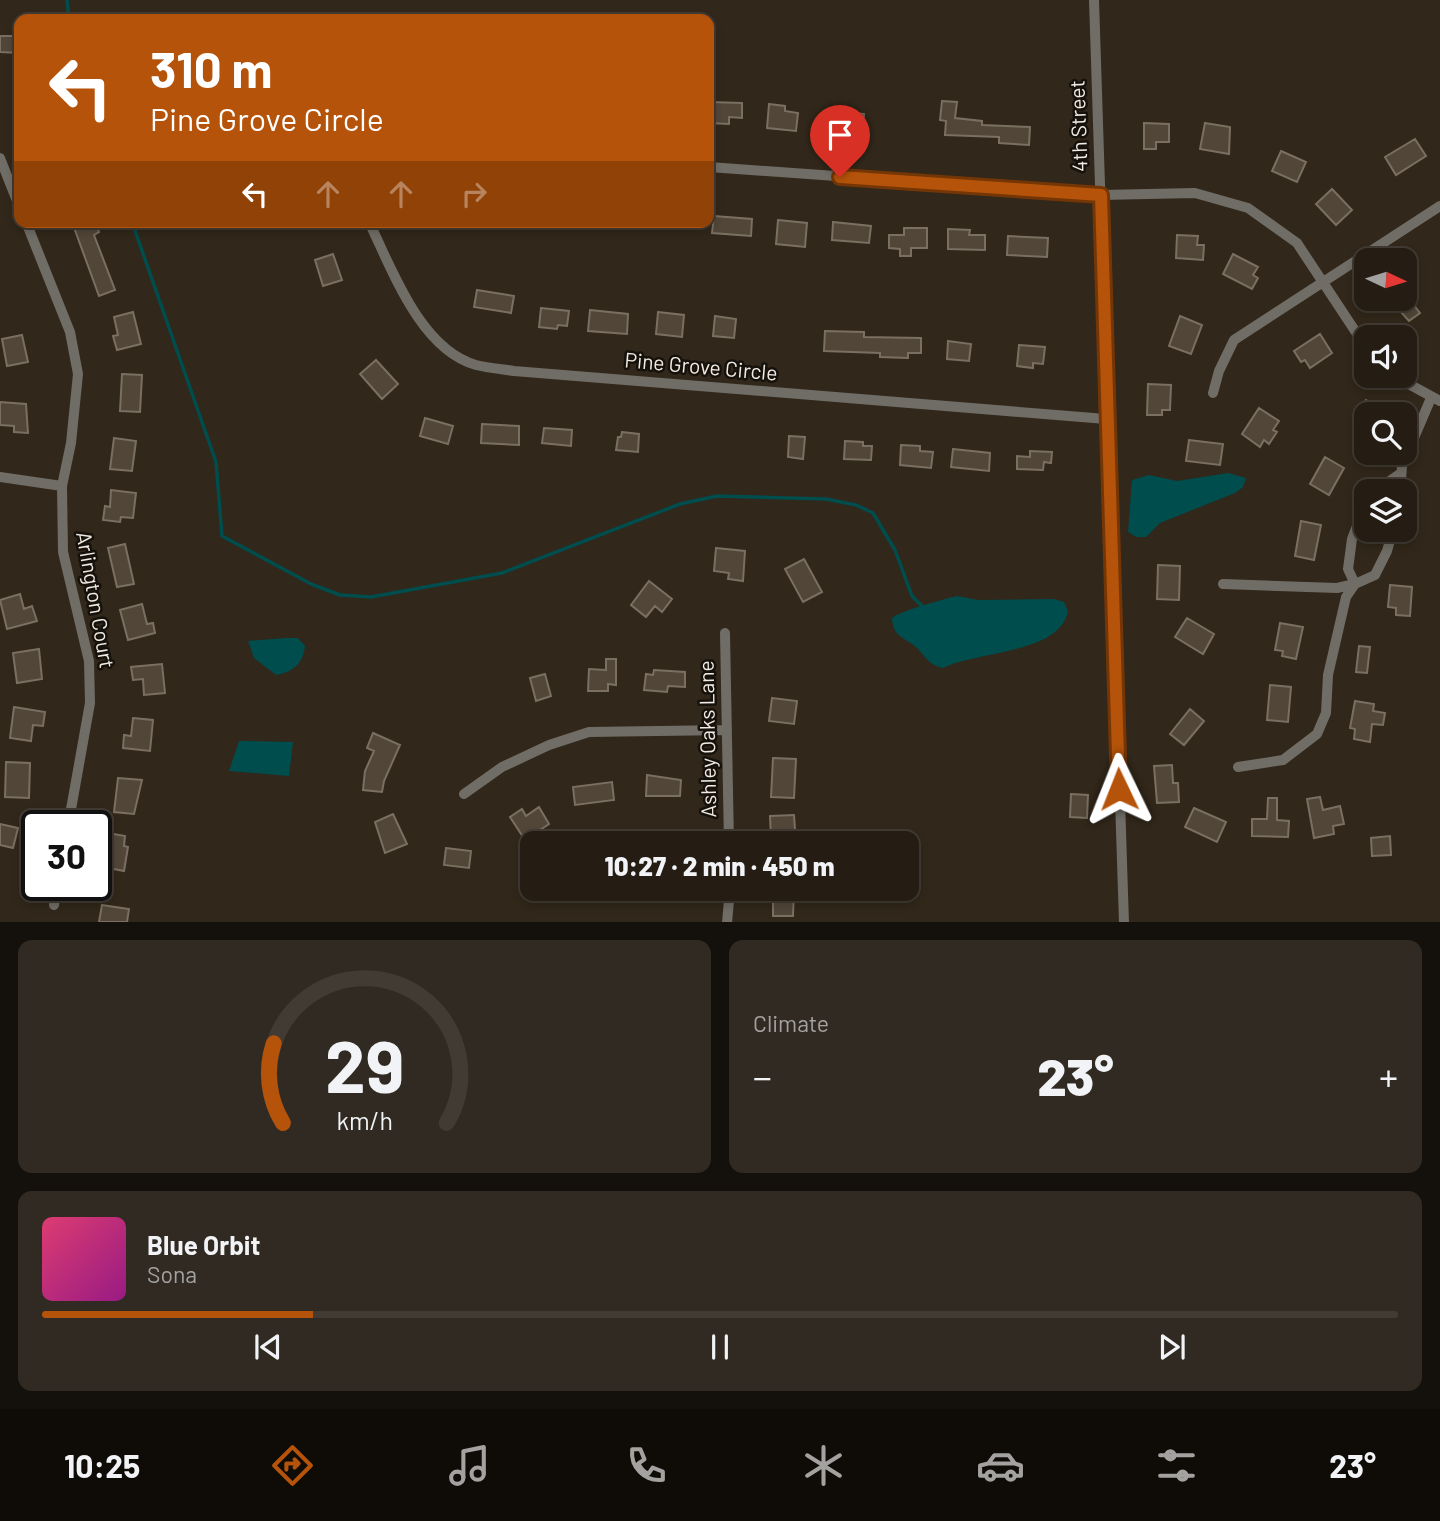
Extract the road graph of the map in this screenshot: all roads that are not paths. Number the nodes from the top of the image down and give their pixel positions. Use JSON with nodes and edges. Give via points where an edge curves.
{"nodes":[{"id":1,"x":1094,"y":0,"type":"edge"},
{"id":2,"x":0,"y":158,"type":"edge"},
{"id":3,"x":714,"y":167,"type":"edge"},
{"id":4,"x":14,"y":193,"type":"edge"},
{"id":5,"x":1101,"y":195,"type":"junction"},
{"id":6,"x":1440,"y":206,"type":"edge"},
{"id":7,"x":28,"y":228,"type":"edge"},
{"id":8,"x":372,"y":228,"type":"edge"},
{"id":9,"x":1323,"y":282,"type":"junction"},
{"id":10,"x":1354,"y":329,"type":"edge"},
{"id":11,"x":1415,"y":388,"type":"edge"},
{"id":12,"x":1213,"y":393,"type":"dead end"},
{"id":13,"x":1435,"y":399,"type":"edge"},
{"id":14,"x":1106,"y":419,"type":"junction"},
{"id":15,"x":1401,"y":473,"type":"junction"},
{"id":16,"x":0,"y":477,"type":"edge"},
{"id":17,"x":1392,"y":479,"type":"edge"},
{"id":18,"x":1401,"y":479,"type":"edge"},
{"id":19,"x":62,"y":486,"type":"junction"},
{"id":20,"x":1354,"y":534,"type":"edge"},
{"id":21,"x":1390,"y":542,"type":"edge"},
{"id":22,"x":1223,"y":583,"type":"dead end"},
{"id":23,"x":1355,"y":584,"type":"junction"},
{"id":24,"x":725,"y":633,"type":"dead end"},
{"id":25,"x":727,"y":730,"type":"junction"},
{"id":26,"x":1238,"y":767,"type":"dead end"},
{"id":27,"x":464,"y":794,"type":"dead end"},
{"id":28,"x":71,"y":810,"type":"edge"},
{"id":29,"x":729,"y":831,"type":"edge"},
{"id":30,"x":55,"y":901,"type":"edge"},
{"id":31,"x":729,"y":901,"type":"edge"},
{"id":32,"x":54,"y":905,"type":"dead end"},
{"id":33,"x":727,"y":922,"type":"edge"},
{"id":34,"x":1124,"y":922,"type":"edge"}],
"edges":[{"from":1,"to":5,"type":"street","name":"4th Street"},
{"from":2,"to":4,"type":"street"},
{"from":3,"to":5,"type":"street"},
{"from":5,"to":9,"type":"street","via":[[1195,193],[1248,208],[1297,243]]},
{"from":5,"to":14,"type":"street","name":"4th Street"},
{"from":6,"to":9,"type":"street"},
{"from":7,"to":19,"type":"street","name":"Arlington Court","via":[[70,332],[78,374]]},
{"from":8,"to":14,"type":"street","name":"Pine Grove Circle","via":[[416,319],[443,345],[474,364],[514,371]]},
{"from":9,"to":10,"type":"street"},
{"from":9,"to":12,"type":"street","via":[[1234,340]]},
{"from":11,"to":13,"type":"street"},
{"from":13,"to":15,"type":"street"},
{"from":14,"to":34,"type":"street","name":"4th Street"},
{"from":15,"to":17,"type":"street"},
{"from":15,"to":18,"type":"street"},
{"from":16,"to":19,"type":"street"},
{"from":19,"to":28,"type":"street","name":"Arlington Court","via":[[63,552],[89,661],[90,703]]},
{"from":20,"to":23,"type":"street","via":[[1348,569]]},
{"from":21,"to":23,"type":"street","via":[[1375,575]]},
{"from":22,"to":23,"type":"street","via":[[1337,588]]},
{"from":23,"to":26,"type":"street","via":[[1346,597],[1328,675],[1326,713],[1317,734],[1283,760]]},
{"from":24,"to":25,"type":"street","name":"Ashley Oaks Lane"},
{"from":25,"to":27,"type":"street","via":[[589,732],[502,766]]},
{"from":25,"to":29,"type":"street","name":"Ashley Oaks Lane"},
{"from":30,"to":32,"type":"street"},
{"from":31,"to":33,"type":"street"}]}
